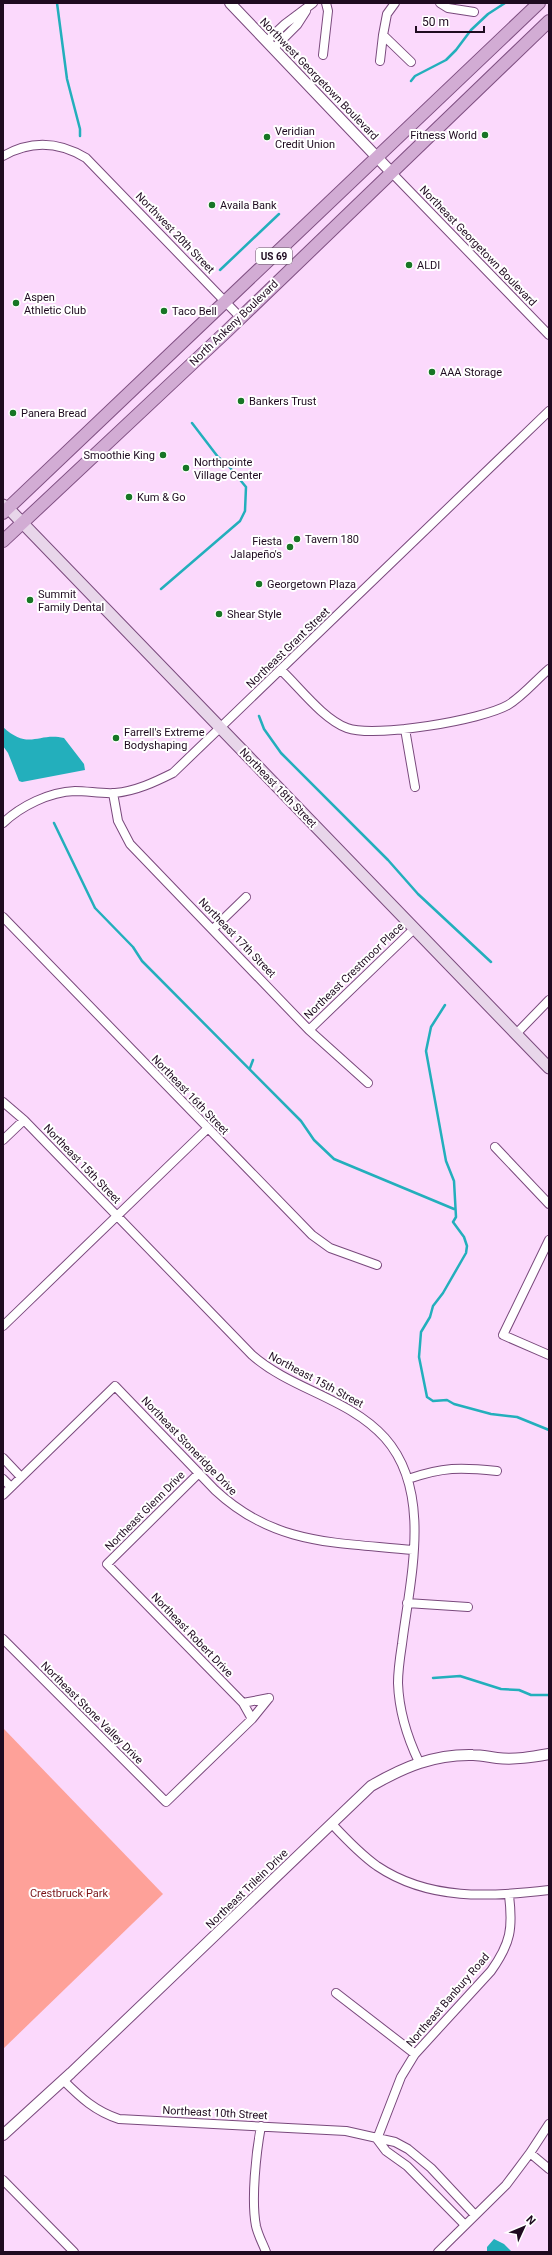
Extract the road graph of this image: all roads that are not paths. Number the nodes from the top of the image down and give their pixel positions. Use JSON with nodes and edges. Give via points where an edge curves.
{"nodes":[{"id":1,"x":230,"y":3,"type":"edge"},
{"id":2,"x":326,"y":3,"type":"edge"},
{"id":3,"x":395,"y":3,"type":"edge"},
{"id":4,"x":440,"y":3,"type":"edge"},
{"id":5,"x":539,"y":3,"type":"edge"},
{"id":6,"x":311,"y":4,"type":"edge"},
{"id":7,"x":474,"y":12,"type":"dead end"},
{"id":8,"x":549,"y":20,"type":"edge"},
{"id":9,"x":384,"y":35,"type":"junction"},
{"id":10,"x":267,"y":41,"type":"junction"},
{"id":11,"x":274,"y":48,"type":"junction"},
{"id":12,"x":323,"y":55,"type":"dead end"},
{"id":13,"x":380,"y":60,"type":"dead end"},
{"id":14,"x":411,"y":62,"type":"dead end"},
{"id":15,"x":3,"y":156,"type":"edge"},
{"id":16,"x":377,"y":157,"type":"junction"},
{"id":17,"x":391,"y":172,"type":"junction"},
{"id":18,"x":226,"y":302,"type":"junction"},
{"id":19,"x":240,"y":317,"type":"junction"},
{"id":20,"x":549,"y":335,"type":"edge"},
{"id":21,"x":549,"y":411,"type":"edge"},
{"id":22,"x":3,"y":496,"type":"edge"},
{"id":23,"x":5,"y":509,"type":"edge"},
{"id":24,"x":22,"y":523,"type":"junction"},
{"id":25,"x":3,"y":541,"type":"edge"},
{"id":26,"x":549,"y":669,"type":"edge"},
{"id":27,"x":282,"y":670,"type":"junction"},
{"id":28,"x":220,"y":728,"type":"junction"},
{"id":29,"x":405,"y":729,"type":"junction"},
{"id":30,"x":415,"y":787,"type":"dead end"},
{"id":31,"x":114,"y":793,"type":"junction"},
{"id":32,"x":3,"y":823,"type":"edge"},
{"id":33,"x":246,"y":896,"type":"dead end"},
{"id":34,"x":3,"y":917,"type":"edge"},
{"id":35,"x":415,"y":928,"type":"junction"},
{"id":36,"x":213,"y":929,"type":"junction"},
{"id":37,"x":549,"y":1000,"type":"edge"},
{"id":38,"x":309,"y":1030,"type":"junction"},
{"id":39,"x":516,"y":1034,"type":"junction"},
{"id":40,"x":549,"y":1068,"type":"edge"},
{"id":41,"x":368,"y":1083,"type":"dead end"},
{"id":42,"x":3,"y":1102,"type":"edge"},
{"id":43,"x":24,"y":1120,"type":"junction"},
{"id":44,"x":207,"y":1129,"type":"junction"},
{"id":45,"x":3,"y":1140,"type":"edge"},
{"id":46,"x":495,"y":1147,"type":"dead end"},
{"id":47,"x":549,"y":1204,"type":"edge"},
{"id":48,"x":117,"y":1216,"type":"junction"},
{"id":49,"x":549,"y":1240,"type":"edge"},
{"id":50,"x":377,"y":1265,"type":"dead end"},
{"id":51,"x":3,"y":1326,"type":"edge"},
{"id":52,"x":549,"y":1354,"type":"edge"},
{"id":53,"x":3,"y":1458,"type":"edge"},
{"id":54,"x":497,"y":1471,"type":"dead end"},
{"id":55,"x":200,"y":1473,"type":"junction"},
{"id":56,"x":21,"y":1477,"type":"junction"},
{"id":57,"x":3,"y":1479,"type":"edge"},
{"id":58,"x":408,"y":1479,"type":"junction"},
{"id":59,"x":11,"y":1487,"type":"junction"},
{"id":60,"x":3,"y":1495,"type":"edge"},
{"id":61,"x":413,"y":1550,"type":"junction"},
{"id":62,"x":106,"y":1564,"type":"joint"},
{"id":63,"x":407,"y":1603,"type":"junction"},
{"id":64,"x":468,"y":1607,"type":"dead end"},
{"id":65,"x":3,"y":1639,"type":"edge"},
{"id":66,"x":243,"y":1703,"type":"junction"},
{"id":67,"x":252,"y":1719,"type":"junction"},
{"id":68,"x":549,"y":1754,"type":"edge"},
{"id":69,"x":419,"y":1762,"type":"junction"},
{"id":70,"x":332,"y":1824,"type":"junction"},
{"id":71,"x":549,"y":1890,"type":"edge"},
{"id":72,"x":509,"y":1895,"type":"junction"},
{"id":73,"x":336,"y":1993,"type":"dead end"},
{"id":74,"x":415,"y":2054,"type":"junction"},
{"id":75,"x":64,"y":2080,"type":"junction"},
{"id":76,"x":549,"y":2124,"type":"edge"},
{"id":77,"x":261,"y":2126,"type":"junction"},
{"id":78,"x":3,"y":2134,"type":"edge"},
{"id":79,"x":377,"y":2139,"type":"junction"},
{"id":80,"x":530,"y":2153,"type":"junction"},
{"id":81,"x":549,"y":2169,"type":"edge"},
{"id":82,"x":3,"y":2180,"type":"edge"},
{"id":83,"x":475,"y":2215,"type":"junction"},
{"id":84,"x":465,"y":2225,"type":"junction"},
{"id":85,"x":74,"y":2252,"type":"edge"},
{"id":86,"x":266,"y":2252,"type":"edge"},
{"id":87,"x":438,"y":2252,"type":"edge"}],
"edges":[{"from":1,"to":10,"type":"street","name":"Northwest Georgetown Boulevard"},
{"from":2,"to":12,"type":"street","via":[[328,11]]},
{"from":3,"to":9,"type":"street","via":[[387,14]]},
{"from":4,"to":7,"type":"street","via":[[448,8]]},
{"from":5,"to":16,"type":"main road","name":"North Ankeny Boulevard","number":"US 69"},
{"from":6,"to":10,"type":"street"},
{"from":6,"to":11,"type":"street","via":[[297,24]]},
{"from":8,"to":17,"type":"main road","name":"North Ankeny Boulevard","number":"US 69"},
{"from":9,"to":13,"type":"street"},
{"from":9,"to":14,"type":"street"},
{"from":10,"to":11,"type":"street","name":"Northwest Georgetown Boulevard"},
{"from":11,"to":16,"type":"street","name":"Northwest Georgetown Boulevard"},
{"from":15,"to":18,"type":"street","name":"Northwest 20th Street","via":[[26,146],[51,144],[75,151],[95,166]]},
{"from":16,"to":17,"type":"street","name":"Northwest Georgetown Boulevard"},
{"from":16,"to":18,"type":"main road","name":"North Ankeny Boulevard","number":"US 69"},
{"from":17,"to":19,"type":"main road","name":"North Ankeny Boulevard","number":"US 69"},
{"from":17,"to":20,"type":"street","name":"Northeast Georgetown Boulevard"},
{"from":18,"to":19,"type":"street","name":"Northwest 20th Street"},
{"from":18,"to":23,"type":"main road","name":"North Ankeny Boulevard","number":"US 69"},
{"from":19,"to":24,"type":"main road","name":"North Ankeny Boulevard","number":"US 69"},
{"from":21,"to":27,"type":"street","name":"Northeast Grant Street"},
{"from":22,"to":23,"type":"main road"},
{"from":23,"to":24,"type":"main road","name":"Northeast 18th Street"},
{"from":24,"to":25,"type":"main road","name":"North Ankeny Boulevard","number":"US 69"},
{"from":24,"to":28,"type":"main road","name":"Northeast 18th Street"},
{"from":26,"to":29,"type":"street","via":[[508,705],[462,719]]},
{"from":27,"to":28,"type":"street","name":"Northeast Grant Street"},
{"from":27,"to":29,"type":"street","via":[[340,725],[363,731]]},
{"from":28,"to":31,"type":"street","name":"Northeast Grant Street","via":[[173,772],[145,786]]},
{"from":28,"to":35,"type":"main road","name":"Northeast 18th Street"},
{"from":29,"to":30,"type":"street"},
{"from":31,"to":32,"type":"street","name":"Northeast Grant Street","via":[[74,791],[54,795],[29,804]]},
{"from":31,"to":36,"type":"street","name":"Northeast 17th Street","via":[[118,821],[130,844]]},
{"from":33,"to":36,"type":"street"},
{"from":34,"to":44,"type":"street","name":"Northeast 16th Street"},
{"from":35,"to":38,"type":"street","name":"Northeast Crestmoor Place"},
{"from":35,"to":39,"type":"main road","name":"Northeast 18th Street"},
{"from":36,"to":38,"type":"street","name":"Northeast 17th Street"},
{"from":37,"to":39,"type":"street"},
{"from":38,"to":41,"type":"street","name":"Northeast 17th Street"},
{"from":39,"to":40,"type":"main road","name":"Northeast 18th Street"},
{"from":42,"to":43,"type":"street","name":"Northeast 15th Street"},
{"from":43,"to":45,"type":"street"},
{"from":43,"to":48,"type":"street","name":"Northeast 15th Street"},
{"from":44,"to":48,"type":"street"},
{"from":44,"to":50,"type":"street","name":"Northeast 16th Street","via":[[312,1235],[330,1248]]},
{"from":46,"to":47,"type":"street"},
{"from":48,"to":51,"type":"street"},
{"from":48,"to":58,"type":"street","name":"Northeast 15th Street","via":[[260,1362],[286,1378],[344,1406],[375,1428],[396,1453]]},
{"from":49,"to":52,"type":"street","via":[[503,1335]]},
{"from":53,"to":56,"type":"street"},
{"from":54,"to":58,"type":"street","via":[[455,1467],[439,1469]]},
{"from":55,"to":56,"type":"street","name":"Northeast Stoneridge Drive","via":[[116,1386]]},
{"from":55,"to":61,"type":"street","name":"Northeast Stoneridge Drive","via":[[229,1503],[279,1532],[316,1540]]},
{"from":55,"to":62,"type":"street","name":"Northeast Glenn Drive"},
{"from":56,"to":59,"type":"street"},
{"from":57,"to":59,"type":"street"},
{"from":58,"to":61,"type":"street","name":"Northeast 15th Street","via":[[415,1515]]},
{"from":59,"to":60,"type":"street"},
{"from":61,"to":63,"type":"street","name":"Northeast 15th Street"},
{"from":62,"to":66,"type":"street","name":"Northeast Robert Drive"},
{"from":63,"to":64,"type":"street"},
{"from":63,"to":69,"type":"street","name":"Northeast 15th Street","via":[[398,1685],[400,1711]]},
{"from":65,"to":67,"type":"street","name":"Northeast Stone Valley Drive","via":[[166,1802]]},
{"from":66,"to":67,"type":"street","name":"Northeast Robert Drive"},
{"from":66,"to":67,"type":"street","via":[[269,1698]]},
{"from":68,"to":69,"type":"street","name":"Northeast Trilein Drive","via":[[498,1758],[473,1754]]},
{"from":69,"to":70,"type":"street","name":"Northeast Trilein Drive","via":[[371,1786]]},
{"from":70,"to":72,"type":"street","via":[[376,1865],[402,1880],[442,1892],[471,1896]]},
{"from":70,"to":75,"type":"street","name":"Northeast Trilein Drive"},
{"from":71,"to":72,"type":"street"},
{"from":72,"to":74,"type":"street","name":"Northeast Banbury Road","via":[[511,1914],[508,1941],[501,1957]]},
{"from":73,"to":74,"type":"street"},
{"from":74,"to":79,"type":"street","name":"Northeast Banbury Road","via":[[401,2077]]},
{"from":75,"to":77,"type":"street","name":"Northeast 10th Street","via":[[86,2103],[101,2113],[119,2119]]},
{"from":75,"to":78,"type":"street","name":"Northeast Trilein Drive"},
{"from":76,"to":80,"type":"street"},
{"from":77,"to":79,"type":"street","name":"Northeast 10th Street","via":[[346,2131]]},
{"from":77,"to":86,"type":"street","via":[[256,2160],[254,2212],[256,2227]]},
{"from":79,"to":83,"type":"street","name":"Northeast 10th Street","via":[[395,2142],[408,2149]]},
{"from":79,"to":84,"type":"street","via":[[386,2151],[407,2166]]},
{"from":80,"to":81,"type":"street"},
{"from":80,"to":83,"type":"street","via":[[506,2185]]},
{"from":82,"to":85,"type":"street"},
{"from":83,"to":84,"type":"street"},
{"from":84,"to":87,"type":"street"}]}
